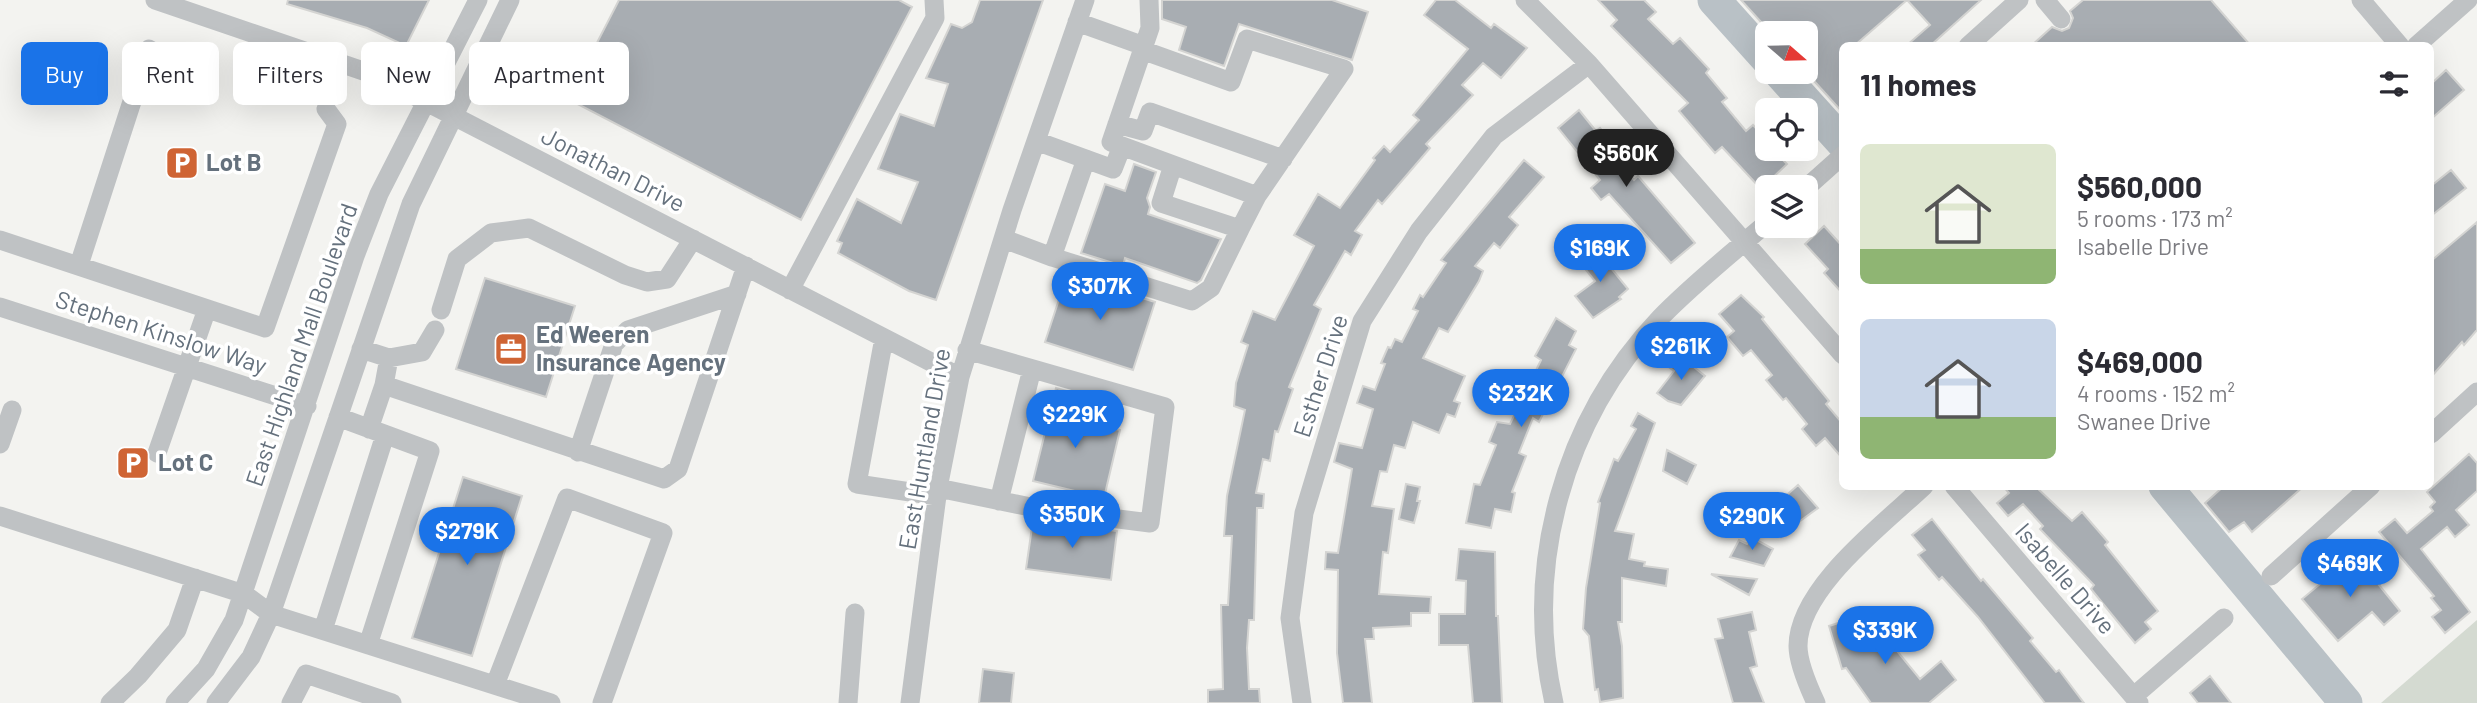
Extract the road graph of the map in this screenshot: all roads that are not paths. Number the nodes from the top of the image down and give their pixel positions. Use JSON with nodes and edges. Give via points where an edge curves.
{"nodes":[{"id":1,"x":478,"y":0,"type":"edge"},
{"id":2,"x":510,"y":0,"type":"edge"},
{"id":3,"x":934,"y":0,"type":"edge"},
{"id":4,"x":1085,"y":0,"type":"edge"},
{"id":5,"x":1149,"y":0,"type":"edge"},
{"id":6,"x":1525,"y":0,"type":"edge"},
{"id":7,"x":2019,"y":0,"type":"edge"},
{"id":8,"x":2045,"y":0,"type":"edge"},
{"id":9,"x":2361,"y":0,"type":"edge"},
{"id":10,"x":2468,"y":0,"type":"edge"},
{"id":11,"x":163,"y":1,"type":"edge"},
{"id":12,"x":2447,"y":6,"type":"edge"},
{"id":13,"x":2061,"y":19,"type":"dead end"},
{"id":14,"x":1077,"y":22,"type":"junction"},
{"id":15,"x":1972,"y":42,"type":"edge"},
{"id":16,"x":2397,"y":42,"type":"edge"},
{"id":17,"x":2419,"y":42,"type":"edge"},
{"id":18,"x":455,"y":46,"type":"edge"},
{"id":19,"x":1143,"y":48,"type":"junction"},
{"id":20,"x":1589,"y":64,"type":"junction"},
{"id":21,"x":361,"y":70,"type":"edge"},
{"id":22,"x":131,"y":105,"type":"edge"},
{"id":23,"x":425,"y":105,"type":"edge"},
{"id":24,"x":435,"y":105,"type":"edge"},
{"id":25,"x":326,"y":109,"type":"dead end"},
{"id":26,"x":453,"y":114,"type":"junction"},
{"id":27,"x":1117,"y":124,"type":"junction"},
{"id":28,"x":1037,"y":141,"type":"junction"},
{"id":29,"x":1122,"y":146,"type":"junction"},
{"id":30,"x":1086,"y":159,"type":"junction"},
{"id":31,"x":1283,"y":159,"type":"junction"},
{"id":32,"x":1839,"y":159,"type":"edge"},
{"id":33,"x":1173,"y":165,"type":"junction"},
{"id":34,"x":1818,"y":177,"type":"edge"},
{"id":35,"x":1257,"y":196,"type":"junction"},
{"id":36,"x":1240,"y":229,"type":"junction"},
{"id":37,"x":1755,"y":233,"type":"edge"},
{"id":38,"x":693,"y":239,"type":"junction"},
{"id":39,"x":1003,"y":239,"type":"junction"},
{"id":40,"x":0,"y":240,"type":"edge"},
{"id":41,"x":1746,"y":240,"type":"junction"},
{"id":42,"x":1045,"y":254,"type":"junction"},
{"id":43,"x":79,"y":265,"type":"junction"},
{"id":44,"x":746,"y":266,"type":"junction"},
{"id":45,"x":790,"y":289,"type":"junction"},
{"id":46,"x":737,"y":294,"type":"junction"},
{"id":47,"x":0,"y":307,"type":"edge"},
{"id":48,"x":207,"y":309,"type":"junction"},
{"id":49,"x":441,"y":310,"type":"dead end"},
{"id":50,"x":435,"y":330,"type":"dead end"},
{"id":51,"x":884,"y":338,"type":"junction"},
{"id":52,"x":361,"y":349,"type":"junction"},
{"id":53,"x":967,"y":350,"type":"junction"},
{"id":54,"x":1839,"y":350,"type":"edge"},
{"id":55,"x":389,"y":358,"type":"junction"},
{"id":56,"x":187,"y":368,"type":"junction"},
{"id":57,"x":1032,"y":369,"type":"junction"},
{"id":58,"x":960,"y":377,"type":"junction"},
{"id":59,"x":384,"y":385,"type":"junction"},
{"id":60,"x":2477,"y":392,"type":"edge"},
{"id":61,"x":307,"y":406,"type":"junction"},
{"id":62,"x":12,"y":410,"type":"dead end"},
{"id":63,"x":338,"y":417,"type":"junction"},
{"id":64,"x":2434,"y":431,"type":"edge"},
{"id":65,"x":377,"y":432,"type":"junction"},
{"id":66,"x":0,"y":444,"type":"edge"},
{"id":67,"x":578,"y":452,"type":"junction"},
{"id":68,"x":157,"y":453,"type":"dead end"},
{"id":69,"x":1920,"y":490,"type":"edge"},
{"id":70,"x":1957,"y":490,"type":"edge"},
{"id":71,"x":2367,"y":490,"type":"edge"},
{"id":72,"x":937,"y":492,"type":"junction"},
{"id":73,"x":999,"y":501,"type":"junction"},
{"id":74,"x":0,"y":516,"type":"edge"},
{"id":75,"x":2271,"y":576,"type":"dead end"},
{"id":76,"x":195,"y":578,"type":"junction"},
{"id":77,"x":244,"y":594,"type":"junction"},
{"id":78,"x":855,"y":613,"type":"dead end"},
{"id":79,"x":271,"y":614,"type":"junction"},
{"id":80,"x":2224,"y":618,"type":"dead end"},
{"id":81,"x":323,"y":630,"type":"junction"},
{"id":82,"x":368,"y":645,"type":"junction"},
{"id":83,"x":495,"y":685,"type":"junction"},
{"id":84,"x":226,"y":699,"type":"edge"},
{"id":85,"x":2136,"y":700,"type":"edge"},
{"id":86,"x":110,"y":703,"type":"edge"},
{"id":87,"x":175,"y":703,"type":"edge"},
{"id":88,"x":291,"y":703,"type":"edge"},
{"id":89,"x":392,"y":703,"type":"edge"},
{"id":90,"x":551,"y":703,"type":"edge"},
{"id":91,"x":603,"y":703,"type":"edge"},
{"id":92,"x":848,"y":703,"type":"edge"},
{"id":93,"x":910,"y":703,"type":"edge"},
{"id":94,"x":1301,"y":703,"type":"edge"},
{"id":95,"x":1554,"y":703,"type":"edge"},
{"id":96,"x":1816,"y":703,"type":"edge"}],
"edges":[{"from":1,"to":18,"type":"street","name":"East Highland Mall Boulevard"},
{"from":2,"to":26,"type":"street"},
{"from":3,"to":45,"type":"street","via":[[928,32]]},
{"from":4,"to":14,"type":"street","name":"East Huntland Drive"},
{"from":5,"to":19,"type":"street","via":[[1150,27]]},
{"from":6,"to":20,"type":"street"},
{"from":7,"to":15,"type":"street"},
{"from":8,"to":13,"type":"street"},
{"from":9,"to":16,"type":"street"},
{"from":10,"to":12,"type":"street"},
{"from":11,"to":21,"type":"street","name":"Jonathan Drive"},
{"from":12,"to":17,"type":"street"},
{"from":14,"to":19,"type":"street"},
{"from":14,"to":28,"type":"street","name":"East Huntland Drive"},
{"from":19,"to":27,"type":"street"},
{"from":19,"to":31,"type":"street","via":[[1231,82],[1247,38],[1344,69]]},
{"from":20,"to":41,"type":"street"},
{"from":20,"to":94,"type":"street","name":"Esther Drive","via":[[1494,136],[1419,231],[1362,321],[1304,513],[1290,618]]},
{"from":22,"to":43,"type":"street"},
{"from":23,"to":61,"type":"street","name":"East Highland Mall Boulevard","via":[[379,194]]},
{"from":24,"to":26,"type":"street","name":"Jonathan Drive"},
{"from":25,"to":48,"type":"street","via":[[337,124],[265,328]]},
{"from":26,"to":38,"type":"street","name":"Jonathan Drive"},
{"from":26,"to":52,"type":"street","via":[[411,204]]},
{"from":27,"to":29,"type":"street","via":[[1111,142]]},
{"from":27,"to":31,"type":"street","via":[[1143,131],[1150,112]]},
{"from":28,"to":30,"type":"street"},
{"from":28,"to":39,"type":"street","name":"East Huntland Drive"},
{"from":29,"to":30,"type":"street","via":[[1114,169]]},
{"from":29,"to":33,"type":"street"},
{"from":30,"to":42,"type":"street"},
{"from":31,"to":35,"type":"street"},
{"from":32,"to":34,"type":"street"},
{"from":33,"to":35,"type":"street"},
{"from":33,"to":36,"type":"street","via":[[1161,203]]},
{"from":35,"to":36,"type":"street"},
{"from":36,"to":42,"type":"street","via":[[1212,288],[1192,301]]},
{"from":37,"to":41,"type":"street"},
{"from":38,"to":44,"type":"street","name":"Jonathan Drive"},
{"from":38,"to":49,"type":"street","via":[[667,279],[648,282],[529,228],[491,233],[457,259]]},
{"from":39,"to":42,"type":"street"},
{"from":39,"to":53,"type":"street","name":"East Huntland Drive"},
{"from":40,"to":43,"type":"street"},
{"from":41,"to":54,"type":"street"},
{"from":41,"to":95,"type":"street","via":[[1660,318],[1610,381],[1560,487],[1547,544],[1541,609],[1546,671]]},
{"from":43,"to":48,"type":"street"},
{"from":44,"to":45,"type":"street","name":"Jonathan Drive"},
{"from":44,"to":46,"type":"street"},
{"from":45,"to":51,"type":"street","name":"Jonathan Drive"},
{"from":46,"to":67,"type":"street","via":[[628,330],[614,344]]},
{"from":46,"to":67,"type":"street","via":[[678,469],[664,479]]},
{"from":47,"to":56,"type":"street","name":"Stephen Kinslow Way"},
{"from":48,"to":56,"type":"street"},
{"from":50,"to":55,"type":"street","via":[[422,352]]},
{"from":51,"to":58,"type":"street","name":"Jonathan Drive"},
{"from":51,"to":72,"type":"street","via":[[857,484]]},
{"from":52,"to":55,"type":"street"},
{"from":52,"to":63,"type":"street"},
{"from":53,"to":57,"type":"street"},
{"from":53,"to":58,"type":"street","name":"East Huntland Drive"},
{"from":55,"to":59,"type":"street"},
{"from":56,"to":61,"type":"street","name":"Stephen Kinslow Way"},
{"from":56,"to":68,"type":"street"},
{"from":57,"to":73,"type":"street"},
{"from":57,"to":73,"type":"street","via":[[1165,407],[1150,523]]},
{"from":58,"to":72,"type":"street","name":"East Huntland Drive"},
{"from":59,"to":65,"type":"street"},
{"from":59,"to":67,"type":"street"},
{"from":60,"to":64,"type":"street"},
{"from":61,"to":77,"type":"street","name":"East Highland Mall Boulevard"},
{"from":62,"to":66,"type":"street"},
{"from":63,"to":65,"type":"street"},
{"from":63,"to":79,"type":"street"},
{"from":65,"to":81,"type":"street"},
{"from":65,"to":82,"type":"street","via":[[430,451]]},
{"from":69,"to":96,"type":"street","via":[[1844,562],[1807,609],[1798,646]]},
{"from":70,"to":85,"type":"street","name":"Isabelle Drive"},
{"from":71,"to":75,"type":"street"},
{"from":72,"to":73,"type":"street"},
{"from":72,"to":93,"type":"street","name":"East Huntland Drive"},
{"from":74,"to":76,"type":"street"},
{"from":76,"to":77,"type":"street"},
{"from":76,"to":86,"type":"street","via":[[177,630]]},
{"from":77,"to":79,"type":"street"},
{"from":77,"to":87,"type":"street","name":"East Highland Mall Boulevard","via":[[221,646]]},
{"from":78,"to":92,"type":"street"},
{"from":79,"to":81,"type":"street"},
{"from":79,"to":84,"type":"street"},
{"from":80,"to":85,"type":"street"},
{"from":81,"to":82,"type":"street"},
{"from":82,"to":83,"type":"street"},
{"from":83,"to":90,"type":"street"},
{"from":83,"to":91,"type":"street","via":[[567,498],[663,533]]},
{"from":88,"to":89,"type":"street","via":[[306,674]]}]}
